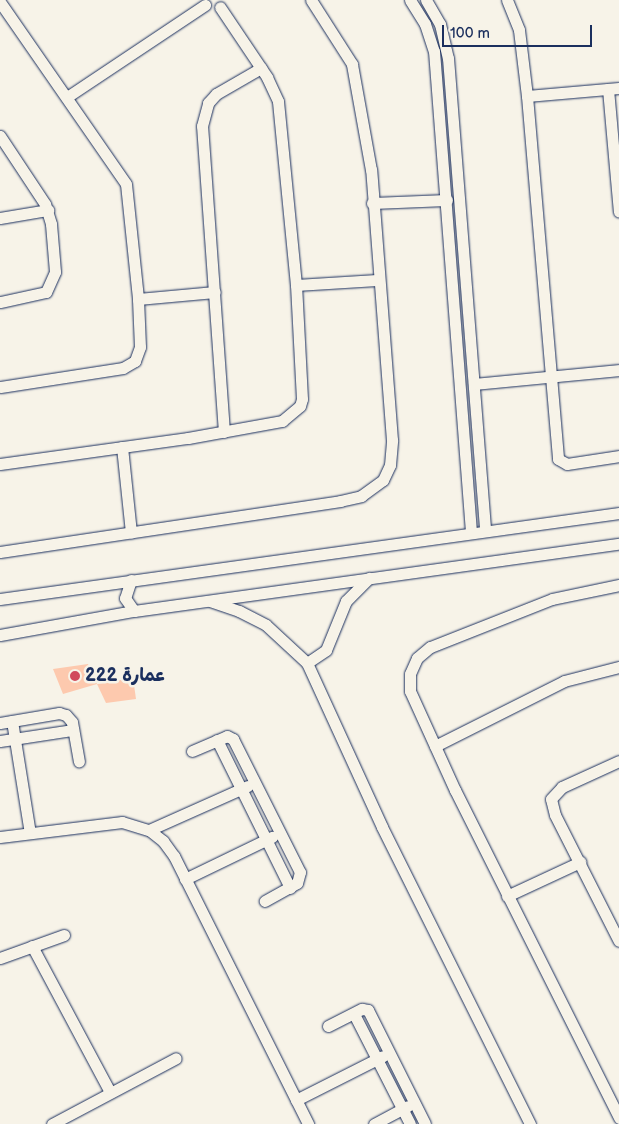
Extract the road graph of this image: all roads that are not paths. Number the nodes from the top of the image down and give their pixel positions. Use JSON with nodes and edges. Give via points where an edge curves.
{"nodes":[{"id":1,"x":311,"y":0,"type":"edge"},
{"id":2,"x":410,"y":0,"type":"edge"},
{"id":3,"x":426,"y":0,"type":"edge"},
{"id":4,"x":507,"y":0,"type":"edge"},
{"id":5,"x":0,"y":2,"type":"edge"},
{"id":6,"x":204,"y":2,"type":"edge"},
{"id":7,"x":221,"y":3,"type":"edge"},
{"id":8,"x":261,"y":68,"type":"junction"},
{"id":9,"x":613,"y":88,"type":"edge"},
{"id":10,"x":527,"y":96,"type":"junction"},
{"id":11,"x":67,"y":97,"type":"junction"},
{"id":12,"x":453,"y":118,"type":"junction"},
{"id":13,"x":440,"y":119,"type":"junction"},
{"id":14,"x":0,"y":136,"type":"edge"},
{"id":15,"x":447,"y":200,"type":"junction"},
{"id":16,"x":372,"y":203,"type":"junction"},
{"id":17,"x":48,"y":210,"type":"junction"},
{"id":18,"x":619,"y":212,"type":"edge"},
{"id":19,"x":0,"y":218,"type":"edge"},
{"id":20,"x":377,"y":280,"type":"junction"},
{"id":21,"x":296,"y":285,"type":"junction"},
{"id":22,"x":215,"y":292,"type":"junction"},
{"id":23,"x":138,"y":299,"type":"junction"},
{"id":24,"x":467,"y":299,"type":"junction"},
{"id":25,"x":454,"y":300,"type":"junction"},
{"id":26,"x":0,"y":302,"type":"edge"},
{"id":27,"x":619,"y":370,"type":"edge"},
{"id":28,"x":552,"y":376,"type":"junction"},
{"id":29,"x":474,"y":384,"type":"junction"},
{"id":30,"x":0,"y":387,"type":"edge"},
{"id":31,"x":224,"y":432,"type":"junction"},
{"id":32,"x":122,"y":447,"type":"junction"},
{"id":33,"x":619,"y":456,"type":"edge"},
{"id":34,"x":0,"y":464,"type":"edge"},
{"id":35,"x":619,"y":513,"type":"edge"},
{"id":36,"x":485,"y":529,"type":"junction"},
{"id":37,"x":472,"y":531,"type":"junction"},
{"id":38,"x":131,"y":533,"type":"junction"},
{"id":39,"x":619,"y":544,"type":"edge"},
{"id":40,"x":0,"y":552,"type":"edge"},
{"id":41,"x":370,"y":577,"type":"junction"},
{"id":42,"x":131,"y":580,"type":"junction"},
{"id":43,"x":619,"y":585,"type":"edge"},
{"id":44,"x":0,"y":599,"type":"edge"},
{"id":45,"x":210,"y":601,"type":"junction"},
{"id":46,"x":134,"y":611,"type":"junction"},
{"id":47,"x":0,"y":635,"type":"edge"},
{"id":48,"x":307,"y":662,"type":"junction"},
{"id":49,"x":619,"y":667,"type":"edge"},
{"id":50,"x":12,"y":721,"type":"junction"},
{"id":51,"x":0,"y":723,"type":"edge"},
{"id":52,"x":73,"y":730,"type":"junction"},
{"id":53,"x":15,"y":738,"type":"junction"},
{"id":54,"x":0,"y":740,"type":"edge"},
{"id":55,"x":217,"y":740,"type":"junction"},
{"id":56,"x":435,"y":746,"type":"junction"},
{"id":57,"x":192,"y":751,"type":"dead end"},
{"id":58,"x":79,"y":761,"type":"dead end"},
{"id":59,"x":619,"y":761,"type":"edge"},
{"id":60,"x":255,"y":783,"type":"junction"},
{"id":61,"x":241,"y":789,"type":"junction"},
{"id":62,"x":149,"y":830,"type":"junction"},
{"id":63,"x":30,"y":833,"type":"junction"},
{"id":64,"x":280,"y":833,"type":"junction"},
{"id":65,"x":0,"y":837,"type":"edge"},
{"id":66,"x":266,"y":840,"type":"junction"},
{"id":67,"x":580,"y":862,"type":"junction"},
{"id":68,"x":185,"y":879,"type":"junction"},
{"id":69,"x":290,"y":888,"type":"junction"},
{"id":70,"x":508,"y":896,"type":"junction"},
{"id":71,"x":265,"y":901,"type":"dead end"},
{"id":72,"x":64,"y":934,"type":"dead end"},
{"id":73,"x":619,"y":941,"type":"edge"},
{"id":74,"x":32,"y":946,"type":"junction"},
{"id":75,"x":0,"y":958,"type":"edge"},
{"id":76,"x":354,"y":1014,"type":"junction"},
{"id":77,"x":328,"y":1026,"type":"dead end"},
{"id":78,"x":389,"y":1053,"type":"junction"},
{"id":79,"x":176,"y":1058,"type":"dead end"},
{"id":80,"x":377,"y":1059,"type":"junction"},
{"id":81,"x":110,"y":1092,"type":"junction"},
{"id":82,"x":296,"y":1100,"type":"junction"},
{"id":83,"x":414,"y":1103,"type":"junction"},
{"id":84,"x":402,"y":1109,"type":"junction"},
{"id":85,"x":619,"y":1118,"type":"edge"},
{"id":86,"x":52,"y":1124,"type":"edge"},
{"id":87,"x":308,"y":1124,"type":"edge"},
{"id":88,"x":374,"y":1124,"type":"edge"},
{"id":89,"x":410,"y":1124,"type":"edge"},
{"id":90,"x":425,"y":1124,"type":"edge"},
{"id":91,"x":530,"y":1124,"type":"edge"}],
"edges":[{"from":1,"to":16,"type":"street","via":[[352,64],[371,170]]},
{"from":2,"to":13,"type":"street","via":[[431,37]]},
{"from":3,"to":12,"type":"street","via":[[440,24],[447,46]]},
{"from":4,"to":10,"type":"street","via":[[519,30]]},
{"from":5,"to":11,"type":"street"},
{"from":6,"to":7,"type":"street","via":[[212,9]]},
{"from":6,"to":11,"type":"street"},
{"from":7,"to":8,"type":"street"},
{"from":8,"to":21,"type":"street","via":[[278,101]]},
{"from":8,"to":22,"type":"street","via":[[216,94],[203,114]]},
{"from":9,"to":10,"type":"street"},
{"from":9,"to":18,"type":"street"},
{"from":10,"to":28,"type":"street"},
{"from":11,"to":23,"type":"street","via":[[126,184]]},
{"from":12,"to":13,"type":"street"},
{"from":12,"to":24,"type":"street"},
{"from":13,"to":15,"type":"street"},
{"from":14,"to":17,"type":"street"},
{"from":15,"to":16,"type":"street"},
{"from":15,"to":25,"type":"street"},
{"from":16,"to":20,"type":"street"},
{"from":17,"to":19,"type":"street"},
{"from":17,"to":26,"type":"street","via":[[55,272],[50,289]]},
{"from":20,"to":21,"type":"street"},
{"from":20,"to":38,"type":"street","via":[[392,440],[390,465],[384,480],[361,496],[340,501]]},
{"from":21,"to":31,"type":"street","via":[[300,406],[282,421]]},
{"from":22,"to":23,"type":"street"},
{"from":22,"to":31,"type":"street"},
{"from":23,"to":30,"type":"street","via":[[140,348],[136,361],[130,366]]},
{"from":24,"to":25,"type":"street"},
{"from":24,"to":29,"type":"street"},
{"from":25,"to":37,"type":"street"},
{"from":27,"to":28,"type":"street"},
{"from":28,"to":29,"type":"street"},
{"from":28,"to":33,"type":"street","via":[[558,459],[567,464]]},
{"from":29,"to":36,"type":"street"},
{"from":31,"to":32,"type":"street"},
{"from":32,"to":34,"type":"street"},
{"from":32,"to":38,"type":"street"},
{"from":35,"to":36,"type":"street"},
{"from":36,"to":37,"type":"street"},
{"from":37,"to":42,"type":"street"},
{"from":38,"to":40,"type":"street"},
{"from":39,"to":41,"type":"street"},
{"from":41,"to":45,"type":"street"},
{"from":41,"to":48,"type":"street","via":[[346,601],[326,650]]},
{"from":42,"to":44,"type":"street"},
{"from":42,"to":46,"type":"street","via":[[125,598]]},
{"from":43,"to":56,"type":"street","via":[[552,599],[430,647],[417,658],[410,674],[410,691]]},
{"from":45,"to":46,"type":"street"},
{"from":45,"to":48,"type":"street","via":[[266,625]]},
{"from":46,"to":47,"type":"street"},
{"from":48,"to":91,"type":"street","via":[[382,827]]},
{"from":49,"to":56,"type":"street","via":[[564,681]]},
{"from":50,"to":51,"type":"street"},
{"from":50,"to":52,"type":"street","via":[[59,713],[69,718]]},
{"from":50,"to":53,"type":"street"},
{"from":52,"to":53,"type":"street"},
{"from":52,"to":58,"type":"street"},
{"from":53,"to":54,"type":"street"},
{"from":53,"to":63,"type":"street"},
{"from":55,"to":57,"type":"street"},
{"from":55,"to":60,"type":"street","via":[[226,736],[233,739]]},
{"from":55,"to":61,"type":"street"},
{"from":56,"to":70,"type":"street"},
{"from":59,"to":67,"type":"street","via":[[562,787],[551,799],[555,815]]},
{"from":60,"to":61,"type":"street"},
{"from":60,"to":64,"type":"street"},
{"from":61,"to":62,"type":"street"},
{"from":61,"to":66,"type":"street"},
{"from":62,"to":63,"type":"street","via":[[122,822]]},
{"from":62,"to":68,"type":"street","via":[[169,848]]},
{"from":63,"to":65,"type":"street"},
{"from":64,"to":66,"type":"street"},
{"from":64,"to":69,"type":"street","via":[[301,876]]},
{"from":66,"to":68,"type":"street"},
{"from":66,"to":69,"type":"street"},
{"from":67,"to":70,"type":"street"},
{"from":67,"to":73,"type":"street"},
{"from":68,"to":82,"type":"street"},
{"from":69,"to":71,"type":"street"},
{"from":70,"to":85,"type":"street"},
{"from":72,"to":74,"type":"street"},
{"from":74,"to":75,"type":"street"},
{"from":74,"to":81,"type":"street"},
{"from":76,"to":77,"type":"street"},
{"from":76,"to":78,"type":"street","via":[[365,1009],[370,1012]]},
{"from":76,"to":80,"type":"street"},
{"from":78,"to":80,"type":"street"},
{"from":78,"to":83,"type":"street"},
{"from":79,"to":81,"type":"street"},
{"from":80,"to":82,"type":"street"},
{"from":80,"to":84,"type":"street"},
{"from":81,"to":86,"type":"street"},
{"from":82,"to":87,"type":"street"},
{"from":83,"to":84,"type":"street"},
{"from":83,"to":90,"type":"street"},
{"from":84,"to":88,"type":"street"},
{"from":84,"to":89,"type":"street"}]}
